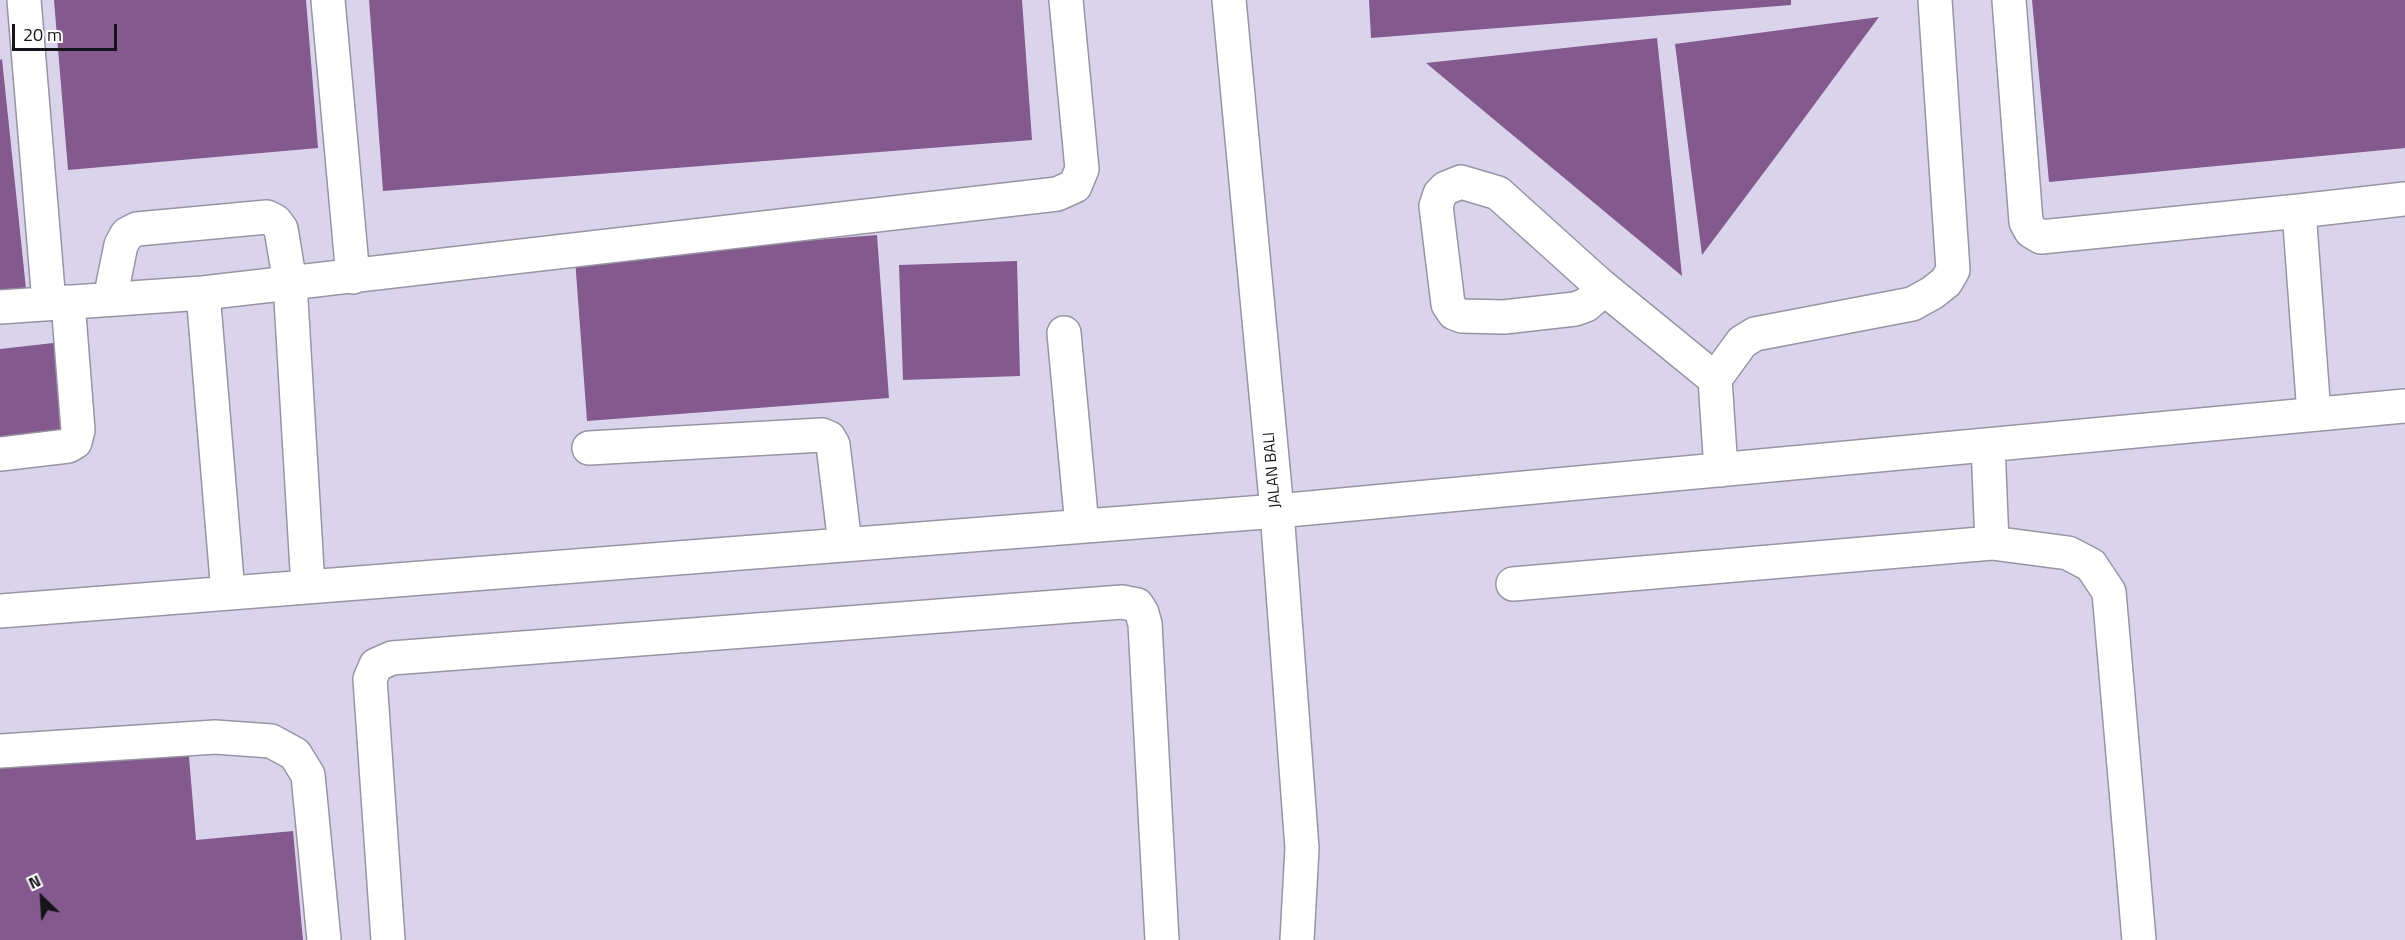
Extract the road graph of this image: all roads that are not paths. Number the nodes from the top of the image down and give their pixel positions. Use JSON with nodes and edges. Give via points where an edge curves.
{"nodes":[{"id":1,"x":24,"y":0,"type":"edge"},
{"id":2,"x":328,"y":0,"type":"edge"},
{"id":3,"x":1066,"y":0,"type":"edge"},
{"id":4,"x":1229,"y":0,"type":"edge"},
{"id":5,"x":1935,"y":0,"type":"edge"},
{"id":6,"x":2009,"y":0,"type":"edge"},
{"id":7,"x":2405,"y":199,"type":"edge"},
{"id":8,"x":2299,"y":211,"type":"junction"},
{"id":9,"x":353,"y":277,"type":"junction"},
{"id":10,"x":290,"y":283,"type":"junction"},
{"id":11,"x":1600,"y":285,"type":"junction"},
{"id":12,"x":203,"y":293,"type":"junction"},
{"id":13,"x":110,"y":299,"type":"junction"},
{"id":14,"x":58,"y":303,"type":"junction"},
{"id":15,"x":0,"y":307,"type":"edge"},
{"id":16,"x":1064,"y":333,"type":"dead end"},
{"id":17,"x":1715,"y":379,"type":"junction"},
{"id":18,"x":2405,"y":406,"type":"edge"},
{"id":19,"x":2314,"y":414,"type":"junction"},
{"id":20,"x":1988,"y":445,"type":"junction"},
{"id":21,"x":589,"y":448,"type":"dead end"},
{"id":22,"x":0,"y":454,"type":"edge"},
{"id":23,"x":1721,"y":470,"type":"junction"},
{"id":24,"x":1277,"y":511,"type":"junction"},
{"id":25,"x":1082,"y":526,"type":"junction"},
{"id":26,"x":1992,"y":543,"type":"junction"},
{"id":27,"x":845,"y":544,"type":"junction"},
{"id":28,"x":1513,"y":584,"type":"dead end"},
{"id":29,"x":308,"y":587,"type":"junction"},
{"id":30,"x":228,"y":593,"type":"junction"},
{"id":31,"x":0,"y":611,"type":"edge"},
{"id":32,"x":0,"y":751,"type":"edge"},
{"id":33,"x":324,"y":940,"type":"edge"},
{"id":34,"x":388,"y":940,"type":"edge"},
{"id":35,"x":1162,"y":940,"type":"edge"},
{"id":36,"x":1298,"y":940,"type":"edge"},
{"id":37,"x":2139,"y":940,"type":"edge"}],
"edges":[{"from":1,"to":14,"type":"street"},
{"from":2,"to":9,"type":"street"},
{"from":3,"to":9,"type":"street","via":[[1082,169],[1075,186],[1057,194]]},
{"from":4,"to":24,"type":"street","name":"JALAN BALI"},
{"from":5,"to":17,"type":"street","via":[[1953,270],[1946,282],[1912,304],[1755,334],[1732,353]]},
{"from":6,"to":8,"type":"street","via":[[2026,222],[2031,231],[2041,237]]},
{"from":7,"to":8,"type":"street"},
{"from":8,"to":19,"type":"street"},
{"from":9,"to":10,"type":"street"},
{"from":10,"to":12,"type":"street"},
{"from":10,"to":13,"type":"street","via":[[281,230],[267,217],[127,234],[121,245]]},
{"from":10,"to":29,"type":"street"},
{"from":11,"to":11,"type":"street","via":[[1594,298],[1575,309],[1504,317],[1454,313],[1448,304],[1436,206],[1440,194],[1461,182],[1498,193]]},
{"from":11,"to":17,"type":"street"},
{"from":12,"to":13,"type":"street"},
{"from":12,"to":30,"type":"street"},
{"from":13,"to":14,"type":"street"},
{"from":14,"to":15,"type":"street"},
{"from":14,"to":22,"type":"street","via":[[78,430],[75,442]]},
{"from":16,"to":25,"type":"street"},
{"from":17,"to":23,"type":"street"},
{"from":18,"to":19,"type":"street"},
{"from":19,"to":20,"type":"street"},
{"from":20,"to":23,"type":"street"},
{"from":20,"to":26,"type":"street"},
{"from":21,"to":27,"type":"street","via":[[822,435],[833,445]]},
{"from":23,"to":24,"type":"street"},
{"from":24,"to":25,"type":"street"},
{"from":24,"to":36,"type":"street","name":"JALAN BALI","via":[[1302,848]]},
{"from":25,"to":27,"type":"street"},
{"from":26,"to":28,"type":"street"},
{"from":26,"to":37,"type":"street","via":[[2068,553],[2091,565],[2109,592]]},
{"from":27,"to":29,"type":"street"},
{"from":29,"to":30,"type":"street"},
{"from":30,"to":31,"type":"street"},
{"from":32,"to":33,"type":"street","via":[[215,737],[271,741],[295,754],[308,775]]},
{"from":34,"to":35,"type":"street","via":[[370,679],[376,665],[392,658],[1122,602],[1137,605],[1145,624]]}]}
